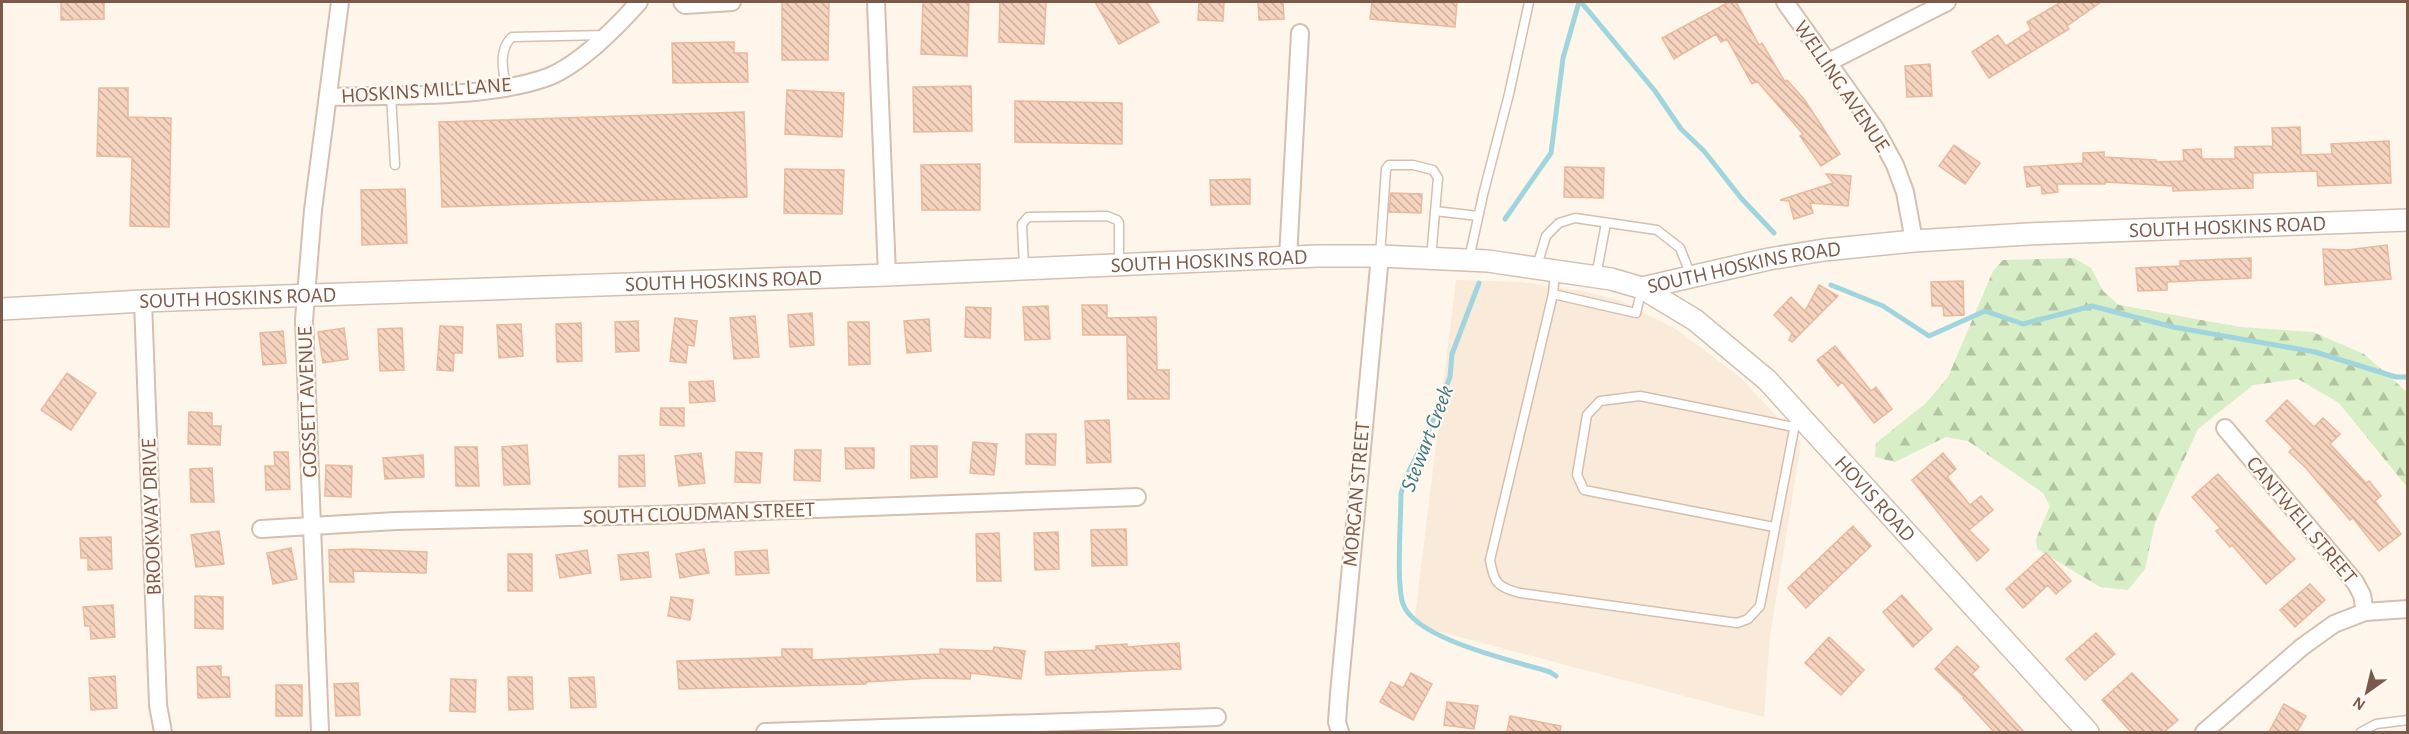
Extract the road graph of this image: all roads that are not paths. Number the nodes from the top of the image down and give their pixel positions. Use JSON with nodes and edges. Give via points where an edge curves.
{"nodes":[{"id":1,"x":340,"y":2,"type":"edge"},
{"id":2,"x":639,"y":2,"type":"edge"},
{"id":3,"x":682,"y":2,"type":"edge"},
{"id":4,"x":732,"y":2,"type":"edge"},
{"id":5,"x":876,"y":2,"type":"edge"},
{"id":6,"x":1529,"y":2,"type":"edge"},
{"id":7,"x":1785,"y":2,"type":"edge"},
{"id":8,"x":1947,"y":2,"type":"edge"},
{"id":9,"x":1300,"y":33,"type":"dead end"},
{"id":10,"x":606,"y":34,"type":"junction"},
{"id":11,"x":1829,"y":62,"type":"junction"},
{"id":12,"x":506,"y":87,"type":"junction"},
{"id":13,"x":391,"y":95,"type":"junction"},
{"id":14,"x":328,"y":97,"type":"junction"},
{"id":15,"x":395,"y":165,"type":"dead end"},
{"id":16,"x":1435,"y":211,"type":"junction"},
{"id":17,"x":1479,"y":216,"type":"junction"},
{"id":18,"x":2408,"y":219,"type":"edge"},
{"id":19,"x":1605,"y":223,"type":"junction"},
{"id":20,"x":1914,"y":241,"type":"junction"},
{"id":21,"x":1380,"y":256,"type":"junction"},
{"id":22,"x":1288,"y":258,"type":"junction"},
{"id":23,"x":1431,"y":258,"type":"junction"},
{"id":24,"x":1469,"y":260,"type":"junction"},
{"id":25,"x":1119,"y":265,"type":"junction"},
{"id":26,"x":1024,"y":269,"type":"junction"},
{"id":27,"x":1546,"y":269,"type":"junction"},
{"id":28,"x":887,"y":275,"type":"junction"},
{"id":29,"x":1595,"y":277,"type":"junction"},
{"id":30,"x":1691,"y":277,"type":"junction"},
{"id":31,"x":1642,"y":288,"type":"junction"},
{"id":32,"x":1553,"y":294,"type":"junction"},
{"id":33,"x":306,"y":297,"type":"junction"},
{"id":34,"x":143,"y":301,"type":"junction"},
{"id":35,"x":2,"y":309,"type":"edge"},
{"id":36,"x":1795,"y":420,"type":"junction"},
{"id":37,"x":2225,"y":428,"type":"dead end"},
{"id":38,"x":1137,"y":497,"type":"dead end"},
{"id":39,"x":312,"y":526,"type":"junction"},
{"id":40,"x":1774,"y":527,"type":"junction"},
{"id":41,"x":261,"y":529,"type":"dead end"},
{"id":42,"x":2408,"y":609,"type":"edge"},
{"id":43,"x":2365,"y":612,"type":"junction"},
{"id":44,"x":1217,"y":717,"type":"dead end"},
{"id":45,"x":2408,"y":720,"type":"edge"},
{"id":46,"x":1106,"y":727,"type":"edge"},
{"id":47,"x":868,"y":730,"type":"edge"},
{"id":48,"x":163,"y":732,"type":"edge"},
{"id":49,"x":320,"y":732,"type":"edge"},
{"id":50,"x":765,"y":732,"type":"edge"},
{"id":51,"x":1340,"y":732,"type":"edge"},
{"id":52,"x":2088,"y":732,"type":"edge"},
{"id":53,"x":2204,"y":732,"type":"edge"},
{"id":54,"x":2361,"y":732,"type":"edge"}],
"edges":[{"from":1,"to":14,"type":"street","name":"GOSSETT AVENUE"},
{"from":2,"to":10,"type":"street","name":"HOSKINS MILL LANE"},
{"from":3,"to":4,"type":"street"},
{"from":5,"to":28,"type":"street"},
{"from":6,"to":17,"type":"lane"},
{"from":7,"to":11,"type":"street","name":"WELLING AVENUE"},
{"from":8,"to":11,"type":"street"},
{"from":9,"to":22,"type":"street"},
{"from":10,"to":12,"type":"street","name":"HOSKINS MILL LANE","via":[[581,57],[549,77]]},
{"from":10,"to":12,"type":"lane","via":[[512,37],[502,61]]},
{"from":11,"to":20,"type":"street","name":"WELLING AVENUE","via":[[1895,165],[1905,192]]},
{"from":12,"to":13,"type":"street","name":"HOSKINS MILL LANE"},
{"from":13,"to":14,"type":"street","name":"HOSKINS MILL LANE"},
{"from":13,"to":15,"type":"lane"},
{"from":14,"to":33,"type":"street","name":"GOSSETT AVENUE"},
{"from":16,"to":17,"type":"lane"},
{"from":16,"to":21,"type":"lane","via":[[1438,178],[1433,170],[1389,165]]},
{"from":16,"to":23,"type":"lane"},
{"from":17,"to":24,"type":"lane"},
{"from":18,"to":20,"type":"street","name":"SOUTH HOSKINS ROAD"},
{"from":19,"to":27,"type":"lane","via":[[1575,219],[1558,223],[1546,236]]},
{"from":19,"to":29,"type":"lane"},
{"from":19,"to":30,"type":"lane","via":[[1657,230],[1680,248]]},
{"from":20,"to":30,"type":"street","name":"SOUTH HOSKINS ROAD","via":[[1824,250]]},
{"from":21,"to":22,"type":"street","name":"SOUTH HOSKINS ROAD"},
{"from":21,"to":23,"type":"street","name":"SOUTH HOSKINS ROAD"},
{"from":21,"to":51,"type":"street","name":"MORGAN STREET","via":[[1339,694]]},
{"from":22,"to":25,"type":"street","name":"SOUTH HOSKINS ROAD"},
{"from":23,"to":24,"type":"street","name":"SOUTH HOSKINS ROAD"},
{"from":24,"to":27,"type":"street","name":"SOUTH HOSKINS ROAD"},
{"from":25,"to":26,"type":"street","name":"SOUTH HOSKINS ROAD"},
{"from":25,"to":26,"type":"lane","via":[[1117,219],[1028,217],[1022,224]]},
{"from":26,"to":28,"type":"street","name":"SOUTH HOSKINS ROAD"},
{"from":27,"to":29,"type":"street","name":"SOUTH HOSKINS ROAD"},
{"from":27,"to":32,"type":"lane"},
{"from":28,"to":33,"type":"street","name":"SOUTH HOSKINS ROAD"},
{"from":29,"to":31,"type":"street","name":"SOUTH HOSKINS ROAD"},
{"from":30,"to":31,"type":"street","name":"SOUTH HOSKINS ROAD"},
{"from":31,"to":32,"type":"lane","via":[[1636,312]]},
{"from":31,"to":36,"type":"street","name":"HOVIS ROAD","via":[[1720,339],[1767,380]]},
{"from":32,"to":40,"type":"lane","via":[[1490,560],[1493,578],[1502,588],[1737,623],[1748,619],[1760,606]]},
{"from":33,"to":34,"type":"street","name":"SOUTH HOSKINS ROAD"},
{"from":33,"to":39,"type":"street","name":"GOSSETT AVENUE"},
{"from":34,"to":35,"type":"street","name":"SOUTH HOSKINS ROAD"},
{"from":34,"to":48,"type":"street","name":"BROOKWAY DRIVE","via":[[158,705]]},
{"from":36,"to":40,"type":"lane"},
{"from":36,"to":40,"type":"lane","via":[[1640,396],[1600,401],[1587,415],[1577,475],[1584,490]]},
{"from":36,"to":52,"type":"street","name":"HOVIS ROAD"},
{"from":37,"to":43,"type":"street","name":"CANTWELL STREET","via":[[2355,582]]},
{"from":38,"to":39,"type":"street","name":"SOUTH CLOUDMAN STREET"},
{"from":39,"to":41,"type":"street","name":"SOUTH CLOUDMAN STREET"},
{"from":39,"to":49,"type":"street","name":"GOSSETT AVENUE"},
{"from":42,"to":43,"type":"street","name":"CANTWELL STREET"},
{"from":43,"to":53,"type":"street","via":[[2334,624],[2302,647]]},
{"from":44,"to":46,"type":"street"},
{"from":45,"to":54,"type":"lane","via":[[2376,724]]},
{"from":46,"to":47,"type":"street"},
{"from":47,"to":50,"type":"street"}]}
